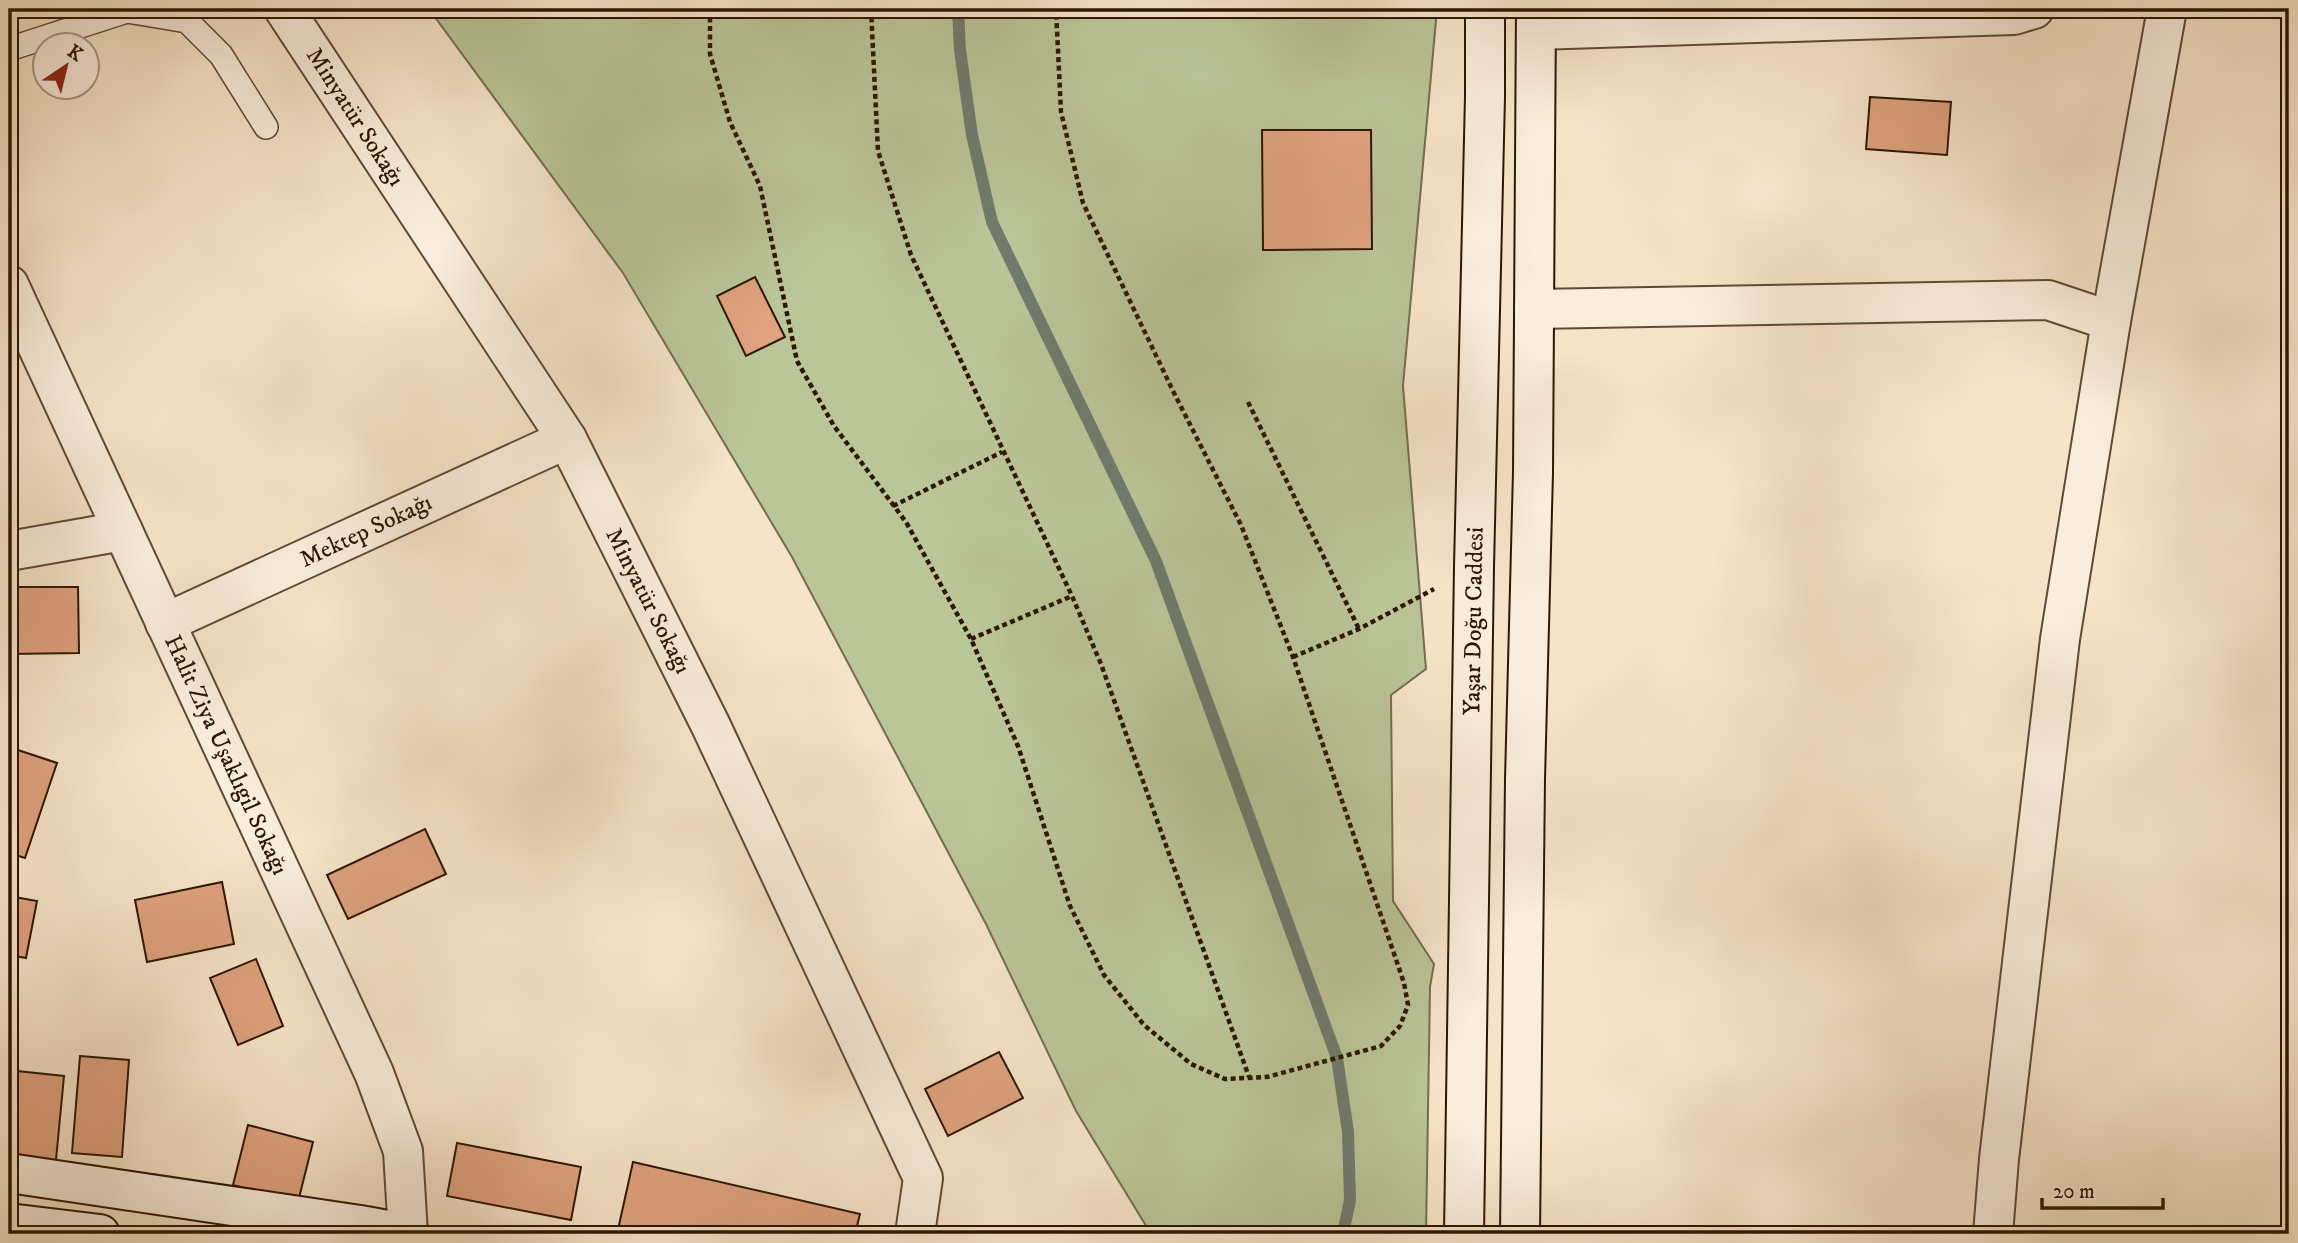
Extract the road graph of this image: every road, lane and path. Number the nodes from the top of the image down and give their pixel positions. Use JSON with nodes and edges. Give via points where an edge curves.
{"nodes":[{"id":1,"x":284,"y":9,"type":"edge"},
{"id":2,"x":710,"y":9,"type":"edge"},
{"id":3,"x":871,"y":9,"type":"edge"},
{"id":4,"x":1056,"y":9,"type":"edge"},
{"id":5,"x":1485,"y":9,"type":"edge"},
{"id":6,"x":2034,"y":9,"type":"edge"},
{"id":7,"x":2167,"y":9,"type":"edge"},
{"id":8,"x":1536,"y":19,"type":"edge"},
{"id":9,"x":9,"y":49,"type":"edge"},
{"id":10,"x":266,"y":127,"type":"dead end"},
{"id":11,"x":9,"y":285,"type":"edge"},
{"id":12,"x":1534,"y":309,"type":"junction"},
{"id":13,"x":2111,"y":321,"type":"junction"},
{"id":14,"x":1248,"y":402,"type":"dead end"},
{"id":15,"x":567,"y":439,"type":"junction"},
{"id":16,"x":1002,"y":452,"type":"junction"},
{"id":17,"x":893,"y":506,"type":"junction"},
{"id":18,"x":123,"y":531,"type":"junction"},
{"id":19,"x":9,"y":551,"type":"edge"},
{"id":20,"x":1474,"y":567,"type":"junction"},
{"id":21,"x":1072,"y":596,"type":"junction"},
{"id":22,"x":165,"y":623,"type":"junction"},
{"id":23,"x":1359,"y":629,"type":"junction"},
{"id":24,"x":971,"y":639,"type":"junction"},
{"id":25,"x":1293,"y":657,"type":"junction"},
{"id":26,"x":1249,"y":1077,"type":"junction"},
{"id":27,"x":9,"y":1173,"type":"edge"},
{"id":28,"x":9,"y":1223,"type":"edge"},
{"id":29,"x":100,"y":1234,"type":"edge"},
{"id":30,"x":409,"y":1234,"type":"edge"},
{"id":31,"x":915,"y":1234,"type":"edge"},
{"id":32,"x":1464,"y":1234,"type":"edge"},
{"id":33,"x":1520,"y":1234,"type":"edge"},
{"id":34,"x":1993,"y":1234,"type":"edge"}],
"edges":[{"from":1,"to":15,"type":"street","name":"Minyatür Sokağı"},
{"from":2,"to":17,"type":"path","via":[[710,54],[730,122],[760,186],[797,361],[834,426]]},
{"from":3,"to":16,"type":"path","via":[[878,151],[911,254]]},
{"from":4,"to":25,"type":"path","via":[[1061,112],[1083,204],[1241,525]]},
{"from":5,"to":20,"type":"street","name":"Yaşar Doğu Caddesi"},
{"from":6,"to":8,"type":"street","via":[[2014,15]]},
{"from":7,"to":13,"type":"street"},
{"from":8,"to":12,"type":"street"},
{"from":9,"to":10,"type":"lane","via":[[127,11],[187,20],[221,55]]},
{"from":11,"to":18,"type":"street","name":"Halit Ziya Uşaklıgil Sokağı"},
{"from":12,"to":13,"type":"street","via":[[2048,300]]},
{"from":12,"to":33,"type":"street"},
{"from":13,"to":34,"type":"street","via":[[2060,639]]},
{"from":14,"to":23,"type":"path"},
{"from":15,"to":22,"type":"street","name":"Mektep Sokağı"},
{"from":15,"to":31,"type":"street","name":"Minyatür Sokağı","via":[[710,724],[923,1178]]},
{"from":16,"to":17,"type":"path"},
{"from":16,"to":21,"type":"path"},
{"from":17,"to":24,"type":"path"},
{"from":18,"to":19,"type":"street"},
{"from":18,"to":22,"type":"street","name":"Halit Ziya Uşaklıgil Sokağı"},
{"from":20,"to":23,"type":"path"},
{"from":20,"to":32,"type":"street","name":"Yaşar Doğu Caddesi"},
{"from":21,"to":24,"type":"path"},
{"from":21,"to":26,"type":"path","via":[[1101,664]]},
{"from":22,"to":30,"type":"street","name":"Halit Ziya Uşaklıgil Sokağı","via":[[374,1073],[403,1151]]},
{"from":23,"to":25,"type":"path"},
{"from":24,"to":26,"type":"path","via":[[1018,746],[1070,906],[1104,975],[1144,1026],[1191,1064],[1225,1079]]},
{"from":25,"to":26,"type":"path","via":[[1408,1005],[1399,1026],[1381,1046],[1267,1077]]},
{"from":27,"to":30,"type":"street"},
{"from":28,"to":29,"type":"street"}]}
